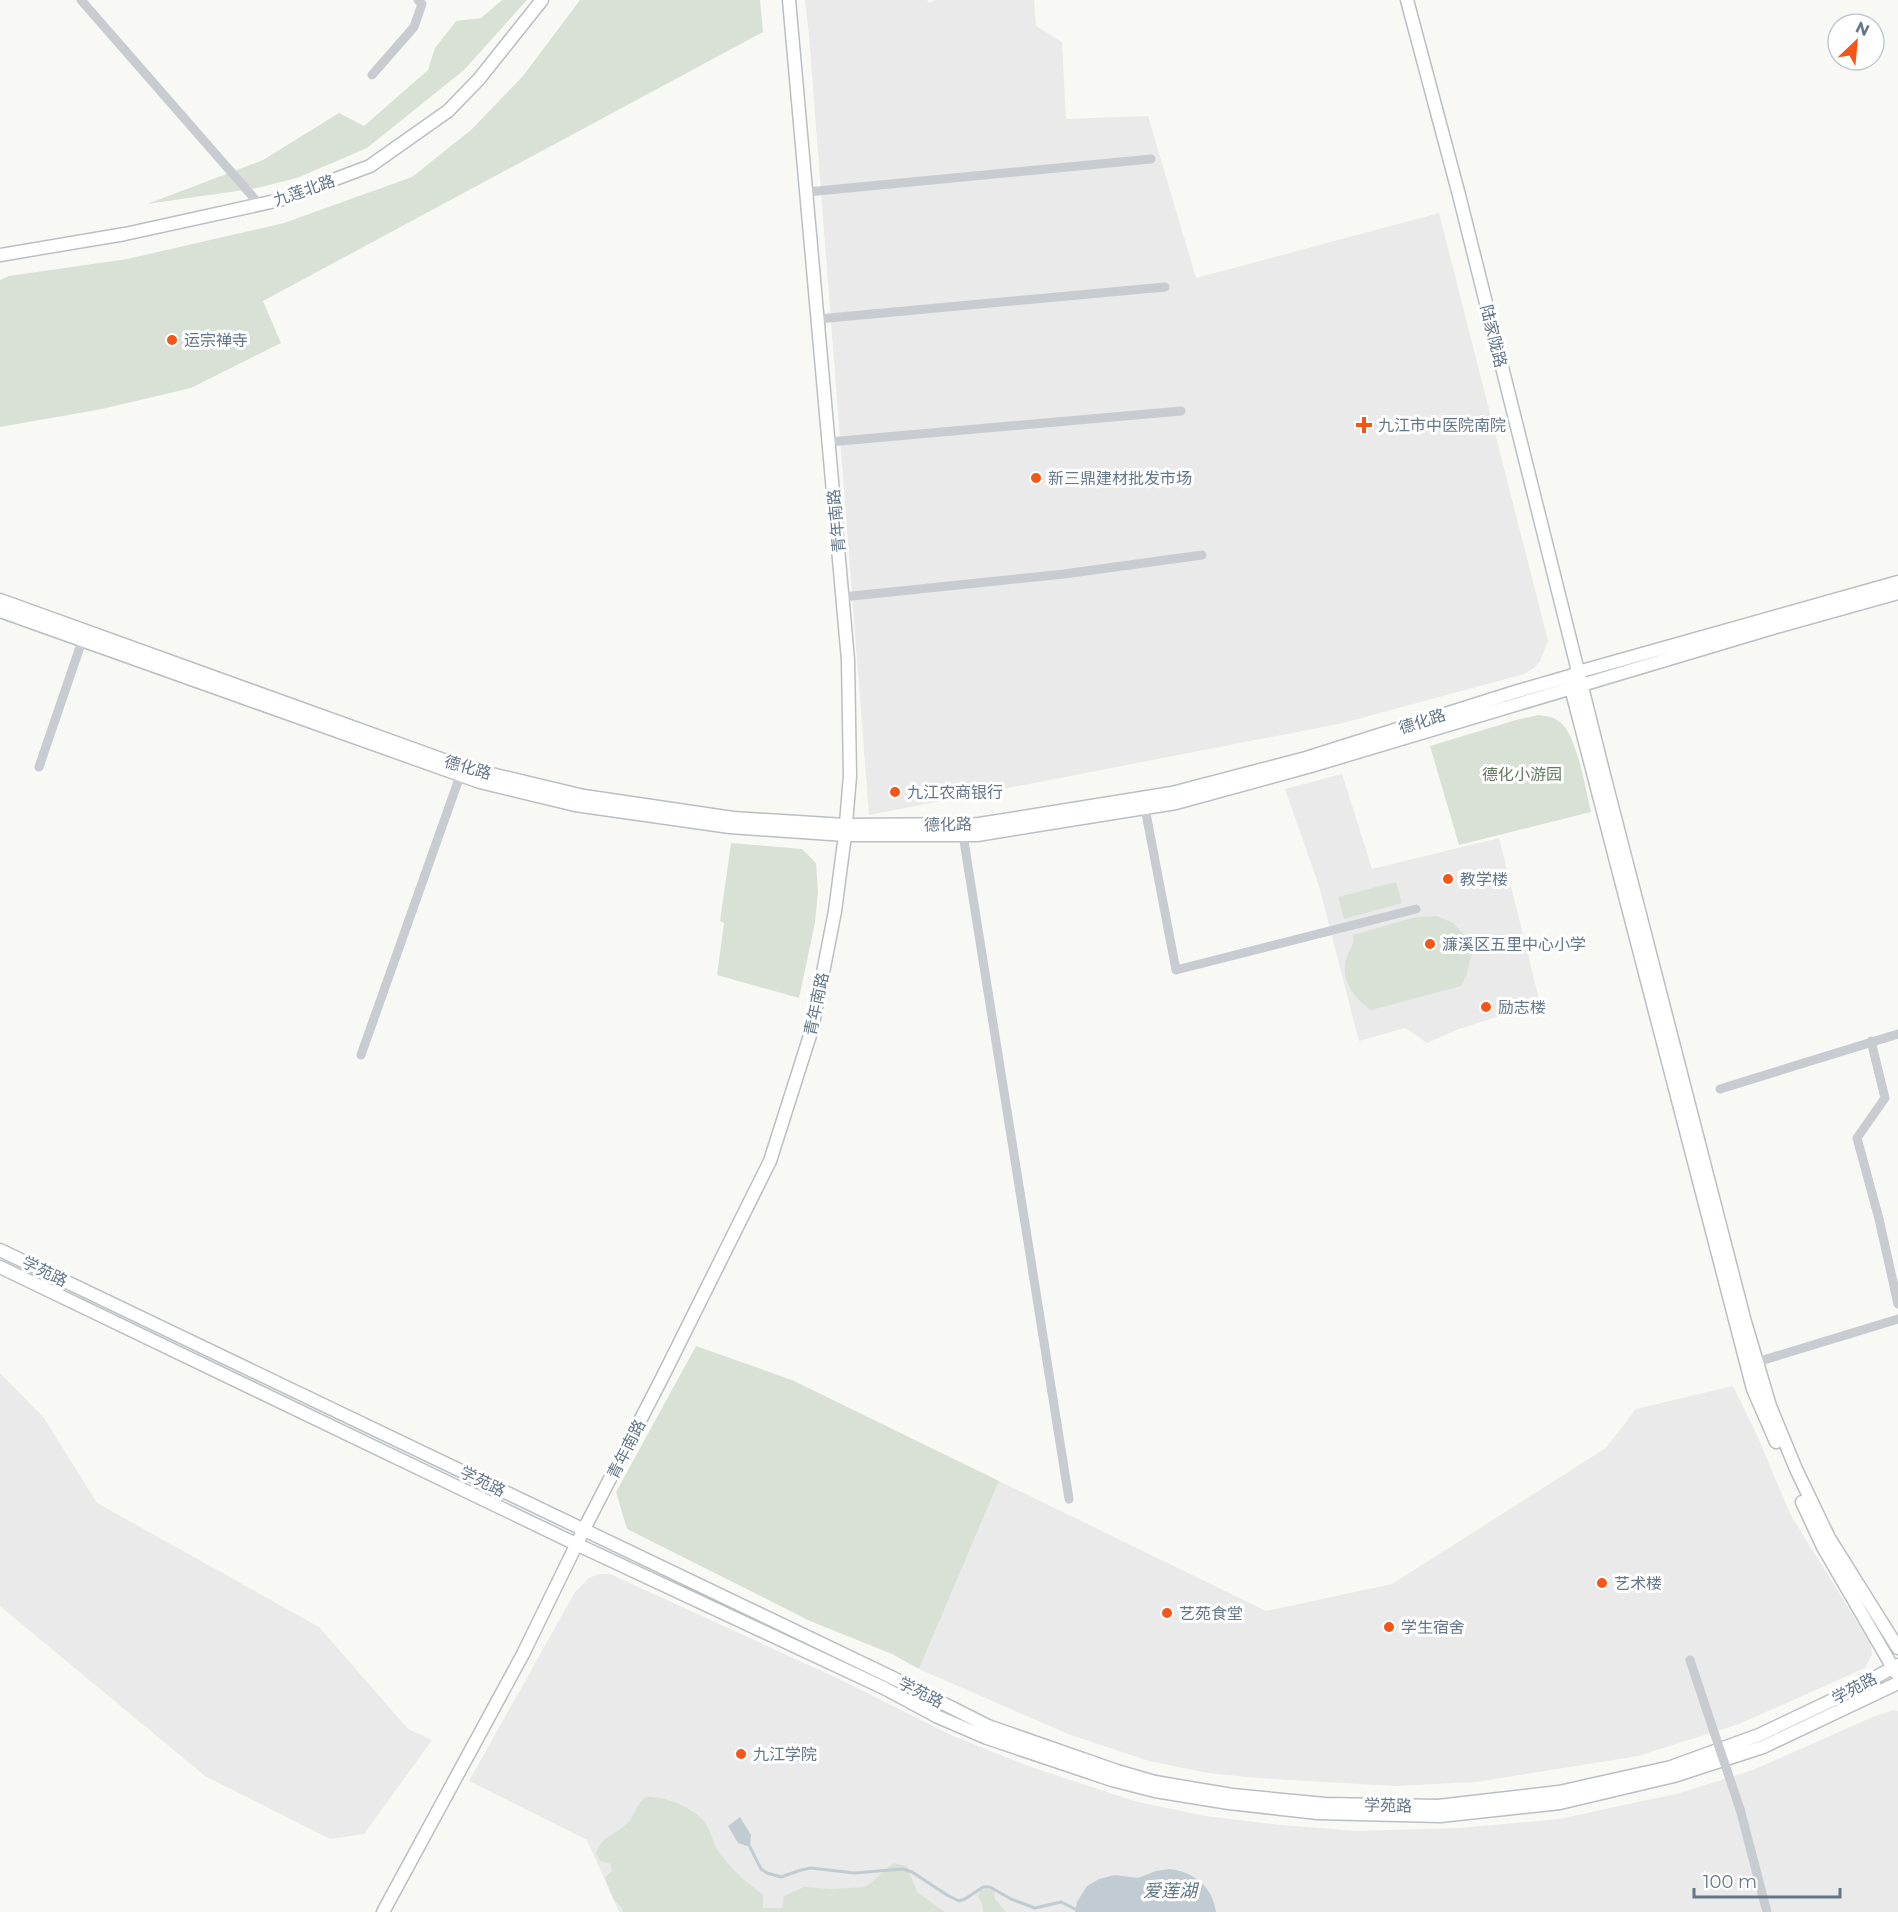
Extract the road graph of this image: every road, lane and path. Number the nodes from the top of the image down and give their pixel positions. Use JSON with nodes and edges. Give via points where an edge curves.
{"nodes":[{"id":1,"x":81,"y":0,"type":"edge"},
{"id":2,"x":418,"y":0,"type":"edge"},
{"id":3,"x":542,"y":0,"type":"edge"},
{"id":4,"x":789,"y":0,"type":"edge"},
{"id":5,"x":1407,"y":0,"type":"edge"},
{"id":6,"x":372,"y":75,"type":"dead end"},
{"id":7,"x":1151,"y":159,"type":"dead end"},
{"id":8,"x":807,"y":192,"type":"junction"},
{"id":9,"x":260,"y":205,"type":"junction"},
{"id":10,"x":0,"y":255,"type":"edge"},
{"id":11,"x":1165,"y":287,"type":"dead end"},
{"id":12,"x":818,"y":319,"type":"junction"},
{"id":13,"x":1181,"y":411,"type":"dead end"},
{"id":14,"x":829,"y":442,"type":"junction"},
{"id":15,"x":1202,"y":555,"type":"dead end"},
{"id":16,"x":1898,"y":582,"type":"edge"},
{"id":17,"x":1898,"y":593,"type":"edge"},
{"id":18,"x":843,"y":597,"type":"junction"},
{"id":19,"x":0,"y":600,"type":"edge"},
{"id":20,"x":0,"y":611,"type":"edge"},
{"id":21,"x":82,"y":641,"type":"junction"},
{"id":22,"x":1575,"y":680,"type":"junction"},
{"id":23,"x":39,"y":766,"type":"dead end"},
{"id":24,"x":460,"y":776,"type":"junction"},
{"id":25,"x":1145,"y":808,"type":"junction"},
{"id":26,"x":845,"y":830,"type":"junction"},
{"id":27,"x":963,"y":835,"type":"junction"},
{"id":28,"x":1416,"y":909,"type":"dead end"},
{"id":29,"x":1898,"y":1034,"type":"edge"},
{"id":30,"x":1871,"y":1041,"type":"junction"},
{"id":31,"x":361,"y":1055,"type":"dead end"},
{"id":32,"x":1720,"y":1089,"type":"dead end"},
{"id":33,"x":0,"y":1250,"type":"edge"},
{"id":34,"x":0,"y":1267,"type":"edge"},
{"id":35,"x":1898,"y":1304,"type":"edge"},
{"id":36,"x":1898,"y":1319,"type":"edge"},
{"id":37,"x":1757,"y":1362,"type":"junction"},
{"id":38,"x":1069,"y":1498,"type":"dead end"},
{"id":39,"x":584,"y":1529,"type":"junction"},
{"id":40,"x":576,"y":1544,"type":"junction"},
{"id":41,"x":1898,"y":1648,"type":"edge"},
{"id":42,"x":1690,"y":1660,"type":"dead end"},
{"id":43,"x":1896,"y":1669,"type":"edge"},
{"id":44,"x":1898,"y":1683,"type":"edge"},
{"id":45,"x":382,"y":1912,"type":"edge"},
{"id":46,"x":1767,"y":1912,"type":"edge"}],
"edges":[{"from":1,"to":9,"type":"street"},
{"from":2,"to":6,"type":"street","via":[[422,4],[414,27]]},
{"from":3,"to":9,"type":"street","name":"九莲北路","via":[[448,111],[370,166]]},
{"from":4,"to":8,"type":"street","name":"青年南路"},
{"from":5,"to":22,"type":"street","name":"陆家陇路","via":[[1459,195]]},
{"from":7,"to":8,"type":"street"},
{"from":8,"to":12,"type":"street","name":"青年南路"},
{"from":9,"to":10,"type":"street","name":"九莲北路"},
{"from":11,"to":12,"type":"street"},
{"from":12,"to":14,"type":"street","name":"青年南路"},
{"from":13,"to":14,"type":"street"},
{"from":14,"to":18,"type":"street","name":"青年南路"},
{"from":15,"to":18,"type":"street"},
{"from":16,"to":22,"type":"street","name":"德化路"},
{"from":17,"to":22,"type":"street","name":"德化路"},
{"from":18,"to":26,"type":"street","name":"青年南路","via":[[850,776]]},
{"from":19,"to":26,"type":"street","name":"德化路","via":[[466,768],[584,796]]},
{"from":20,"to":21,"type":"street","name":"德化路"},
{"from":21,"to":23,"type":"street"},
{"from":21,"to":24,"type":"street","name":"德化路"},
{"from":22,"to":25,"type":"street","name":"德化路","via":[[1311,766]]},
{"from":22,"to":26,"type":"street","name":"德化路","via":[[1506,694],[1306,758],[1172,794],[980,824]]},
{"from":22,"to":37,"type":"street"},
{"from":22,"to":43,"type":"street","via":[[1753,1389],[1822,1547]]},
{"from":24,"to":26,"type":"street","name":"德化路","via":[[575,805],[730,827]]},
{"from":24,"to":31,"type":"street"},
{"from":25,"to":27,"type":"street","name":"德化路"},
{"from":25,"to":28,"type":"street","via":[[1176,970]]},
{"from":26,"to":27,"type":"street","name":"德化路"},
{"from":26,"to":39,"type":"street","name":"青年南路","via":[[835,911],[812,1029],[770,1161]]},
{"from":27,"to":38,"type":"street"},
{"from":29,"to":30,"type":"street"},
{"from":30,"to":32,"type":"street"},
{"from":30,"to":35,"type":"street","via":[[1885,1098],[1857,1138]]},
{"from":33,"to":39,"type":"street","name":"学苑路"},
{"from":34,"to":40,"type":"street","name":"学苑路"},
{"from":36,"to":37,"type":"street"},
{"from":37,"to":41,"type":"street","via":[[1770,1406],[1828,1538]]},
{"from":39,"to":40,"type":"street","name":"青年南路"},
{"from":39,"to":43,"type":"street","name":"学苑路","via":[[988,1726],[1155,1782],[1232,1795],[1325,1804],[1438,1806],[1559,1792],[1671,1767],[1759,1735]]},
{"from":40,"to":44,"type":"street","name":"学苑路","via":[[987,1738],[1155,1791],[1318,1813],[1440,1816],[1560,1803],[1674,1776],[1763,1746]]},
{"from":40,"to":45,"type":"street","name":"青年南路","via":[[523,1654]]},
{"from":42,"to":46,"type":"street","bridge":true,"via":[[1740,1809]]}]}
